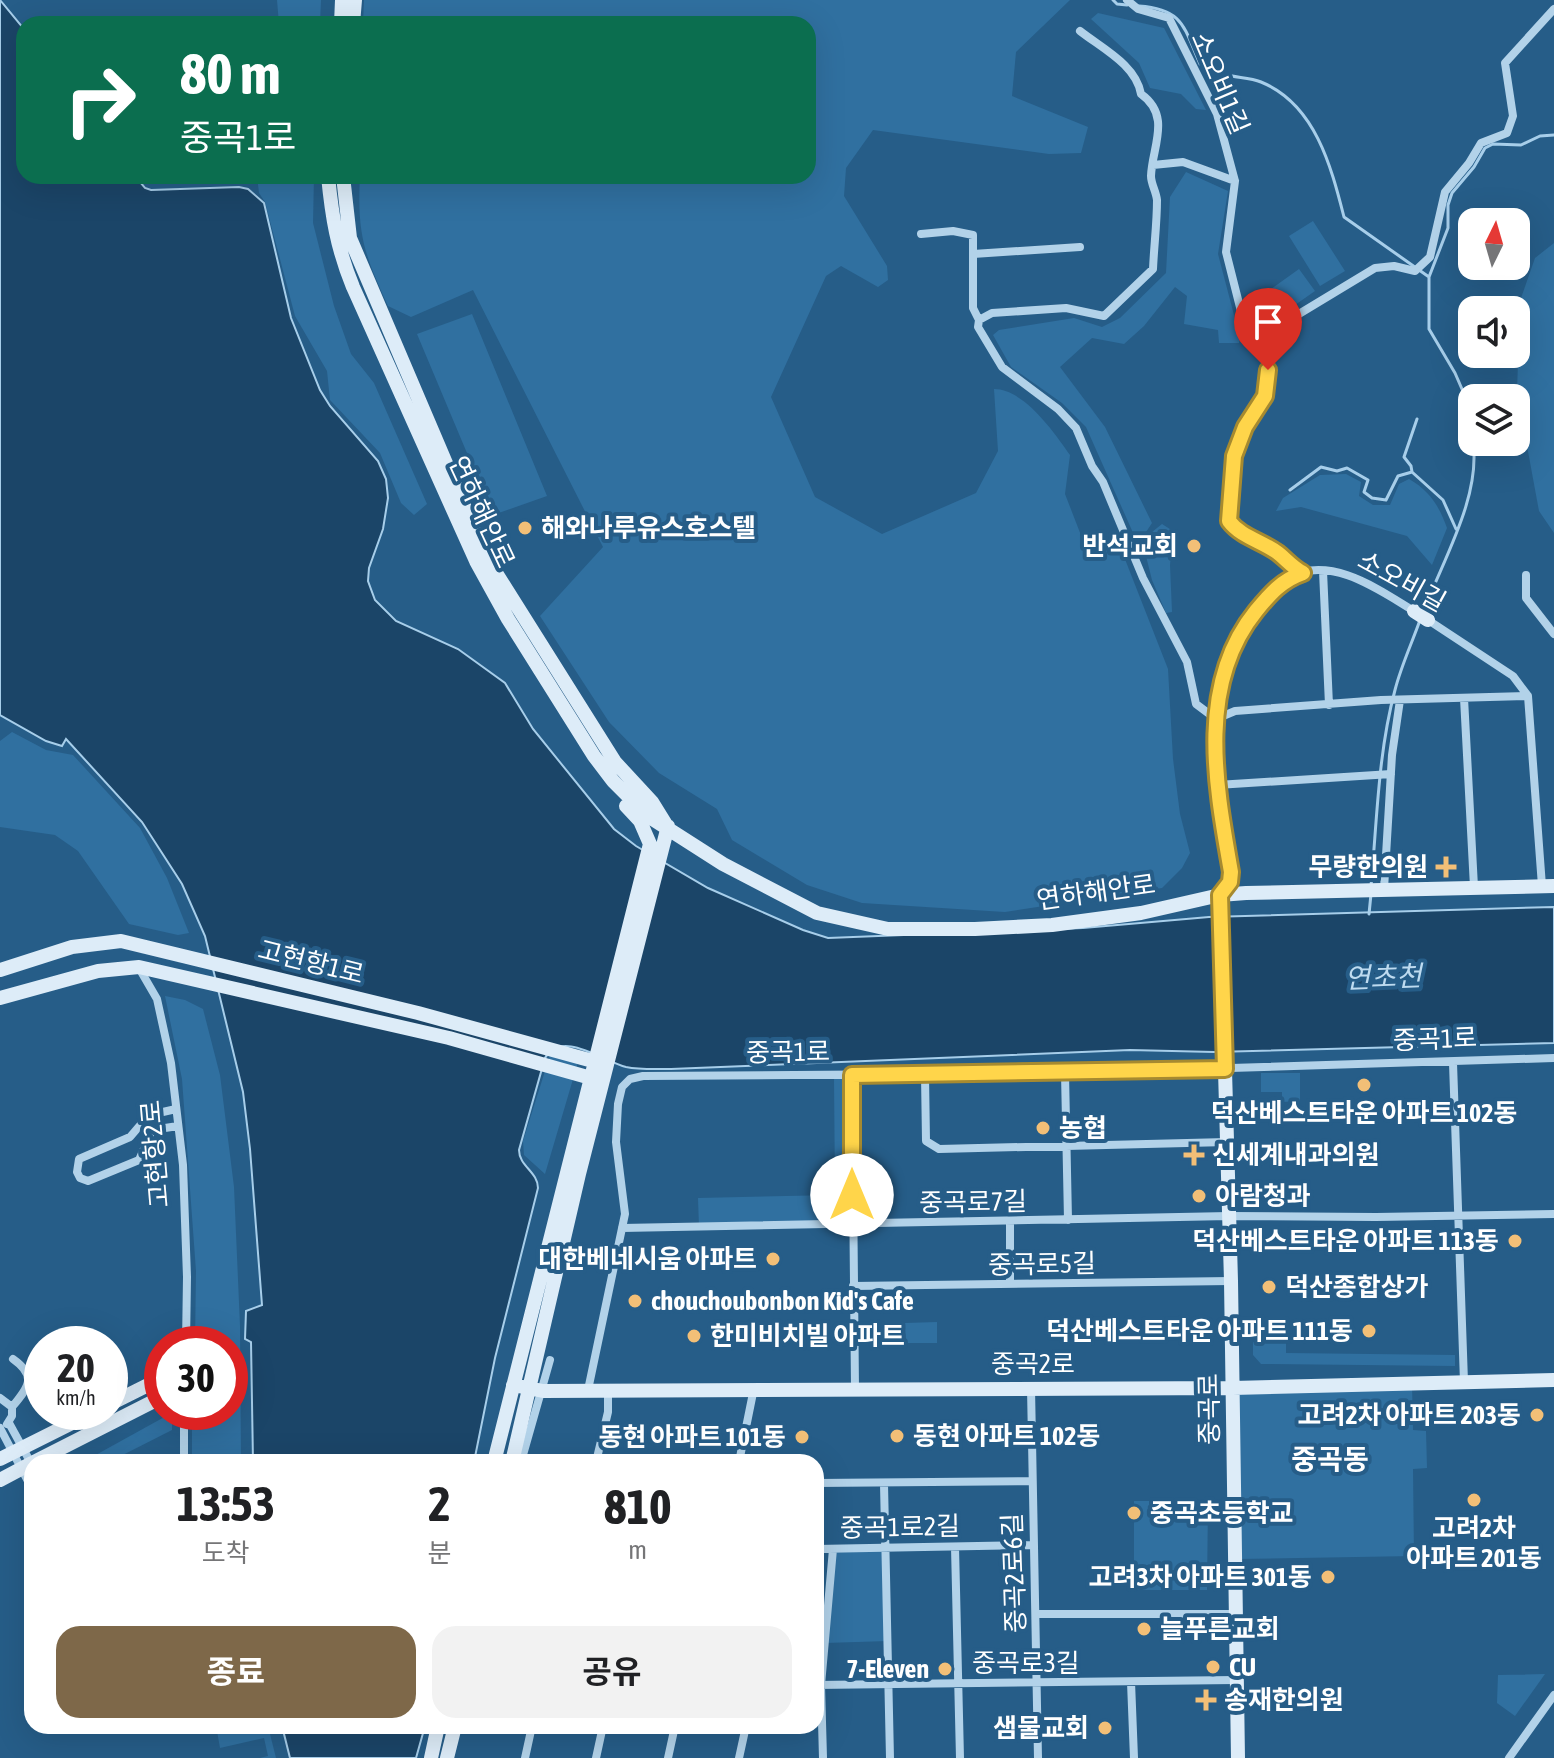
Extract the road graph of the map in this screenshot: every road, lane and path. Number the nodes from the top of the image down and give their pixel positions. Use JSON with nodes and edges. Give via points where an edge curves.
{"nodes":[{"id":1,"x":1127,"y":0,"type":"edge"},
{"id":2,"x":1554,"y":9,"type":"edge"},
{"id":3,"x":1080,"y":31,"type":"dead end"},
{"id":4,"x":1153,"y":165,"type":"junction"},
{"id":5,"x":1235,"y":181,"type":"junction"},
{"id":6,"x":329,"y":184,"type":"edge"},
{"id":7,"x":344,"y":184,"type":"edge"},
{"id":8,"x":921,"y":234,"type":"dead end"},
{"id":9,"x":1080,"y":247,"type":"dead end"},
{"id":10,"x":973,"y":254,"type":"junction"},
{"id":11,"x":979,"y":320,"type":"junction"},
{"id":12,"x":1271,"y":345,"type":"junction"},
{"id":13,"x":1323,"y":571,"type":"junction"},
{"id":14,"x":1303,"y":573,"type":"junction"},
{"id":15,"x":1526,"y":575,"type":"dead end"},
{"id":16,"x":1414,"y":611,"type":"joint"},
{"id":17,"x":1428,"y":620,"type":"joint"},
{"id":18,"x":1554,"y":634,"type":"edge"},
{"id":19,"x":1528,"y":696,"type":"junction"},
{"id":20,"x":1464,"y":698,"type":"junction"},
{"id":21,"x":1400,"y":700,"type":"junction"},
{"id":22,"x":1329,"y":705,"type":"junction"},
{"id":23,"x":1216,"y":719,"type":"junction"},
{"id":24,"x":1391,"y":774,"type":"junction"},
{"id":25,"x":613,"y":781,"type":"junction"},
{"id":26,"x":1217,"y":785,"type":"junction"},
{"id":27,"x":668,"y":826,"type":"junction"},
{"id":28,"x":1548,"y":886,"type":"edge"},
{"id":29,"x":1474,"y":887,"type":"junction"},
{"id":30,"x":1384,"y":889,"type":"junction"},
{"id":31,"x":1220,"y":902,"type":"junction"},
{"id":32,"x":139,"y":967,"type":"junction"},
{"id":33,"x":0,"y":970,"type":"edge"},
{"id":34,"x":0,"y":998,"type":"edge"},
{"id":35,"x":1554,"y":1058,"type":"edge"},
{"id":36,"x":601,"y":1063,"type":"junction"},
{"id":37,"x":1453,"y":1063,"type":"junction"},
{"id":38,"x":1225,"y":1064,"type":"junction"},
{"id":39,"x":1065,"y":1073,"type":"junction"},
{"id":40,"x":852,"y":1075,"type":"junction"},
{"id":41,"x":925,"y":1075,"type":"junction"},
{"id":42,"x":598,"y":1080,"type":"junction"},
{"id":43,"x":176,"y":1109,"type":"junction"},
{"id":44,"x":178,"y":1126,"type":"junction"},
{"id":45,"x":1227,"y":1142,"type":"junction"},
{"id":46,"x":1066,"y":1145,"type":"junction"},
{"id":47,"x":1554,"y":1214,"type":"edge"},
{"id":48,"x":1229,"y":1216,"type":"junction"},
{"id":49,"x":1457,"y":1216,"type":"junction"},
{"id":50,"x":1068,"y":1220,"type":"junction"},
{"id":51,"x":1010,"y":1222,"type":"junction"},
{"id":52,"x":852,"y":1225,"type":"junction"},
{"id":53,"x":622,"y":1228,"type":"junction"},
{"id":54,"x":558,"y":1236,"type":"junction"},
{"id":55,"x":1231,"y":1281,"type":"junction"},
{"id":56,"x":1010,"y":1284,"type":"junction"},
{"id":57,"x":853,"y":1286,"type":"junction"},
{"id":58,"x":186,"y":1326,"type":"edge"},
{"id":59,"x":13,"y":1359,"type":"dead end"},
{"id":60,"x":550,"y":1360,"type":"dead end"},
{"id":61,"x":1554,"y":1380,"type":"edge"},
{"id":62,"x":1464,"y":1382,"type":"junction"},
{"id":63,"x":513,"y":1385,"type":"junction"},
{"id":64,"x":1031,"y":1387,"type":"junction"},
{"id":65,"x":754,"y":1388,"type":"junction"},
{"id":66,"x":1233,"y":1388,"type":"junction"},
{"id":67,"x":855,"y":1389,"type":"junction"},
{"id":68,"x":536,"y":1390,"type":"junction"},
{"id":69,"x":588,"y":1390,"type":"junction"},
{"id":70,"x":608,"y":1390,"type":"junction"},
{"id":71,"x":0,"y":1398,"type":"edge"},
{"id":72,"x":144,"y":1406,"type":"edge"},
{"id":73,"x":12,"y":1407,"type":"junction"},
{"id":74,"x":3,"y":1426,"type":"edge"},
{"id":75,"x":58,"y":1430,"type":"edge"},
{"id":76,"x":184,"y":1430,"type":"edge"},
{"id":77,"x":12,"y":1453,"type":"edge"},
{"id":78,"x":51,"y":1454,"type":"edge"},
{"id":79,"x":184,"y":1454,"type":"edge"},
{"id":80,"x":496,"y":1454,"type":"edge"},
{"id":81,"x":515,"y":1454,"type":"edge"},
{"id":82,"x":523,"y":1454,"type":"edge"},
{"id":83,"x":598,"y":1454,"type":"edge"},
{"id":84,"x":741,"y":1454,"type":"edge"},
{"id":85,"x":24,"y":1468,"type":"edge"},
{"id":86,"x":0,"y":1480,"type":"edge"},
{"id":87,"x":1032,"y":1481,"type":"junction"},
{"id":88,"x":824,"y":1483,"type":"edge"},
{"id":89,"x":884,"y":1484,"type":"junction"},
{"id":90,"x":1033,"y":1545,"type":"junction"},
{"id":91,"x":955,"y":1547,"type":"junction"},
{"id":92,"x":887,"y":1548,"type":"junction"},
{"id":93,"x":824,"y":1549,"type":"edge"},
{"id":94,"x":833,"y":1549,"type":"junction"},
{"id":95,"x":1036,"y":1614,"type":"junction"},
{"id":96,"x":1235,"y":1614,"type":"junction"},
{"id":97,"x":824,"y":1636,"type":"edge"},
{"id":98,"x":1236,"y":1680,"type":"junction"},
{"id":99,"x":1131,"y":1682,"type":"junction"},
{"id":100,"x":957,"y":1683,"type":"junction"},
{"id":101,"x":1037,"y":1683,"type":"junction"},
{"id":102,"x":888,"y":1684,"type":"junction"},
{"id":103,"x":824,"y":1685,"type":"edge"},
{"id":104,"x":1554,"y":1695,"type":"edge"},
{"id":105,"x":436,"y":1734,"type":"edge"},
{"id":106,"x":453,"y":1734,"type":"edge"},
{"id":107,"x":530,"y":1734,"type":"edge"},
{"id":108,"x":601,"y":1734,"type":"edge"},
{"id":109,"x":673,"y":1734,"type":"edge"},
{"id":110,"x":744,"y":1734,"type":"edge"},
{"id":111,"x":822,"y":1734,"type":"edge"},
{"id":112,"x":431,"y":1758,"type":"edge"},
{"id":113,"x":447,"y":1758,"type":"edge"},
{"id":114,"x":525,"y":1758,"type":"edge"},
{"id":115,"x":596,"y":1758,"type":"edge"},
{"id":116,"x":668,"y":1758,"type":"edge"},
{"id":117,"x":739,"y":1758,"type":"edge"},
{"id":118,"x":823,"y":1758,"type":"edge"},
{"id":119,"x":890,"y":1758,"type":"edge"},
{"id":120,"x":960,"y":1758,"type":"edge"},
{"id":121,"x":1038,"y":1758,"type":"edge"},
{"id":122,"x":1134,"y":1758,"type":"edge"},
{"id":123,"x":1238,"y":1758,"type":"edge"},
{"id":124,"x":1509,"y":1758,"type":"edge"}],
"edges":[{"from":1,"to":5,"type":"street","name":"소오비1길","via":[[1169,18],[1217,114]]},
{"from":2,"to":12,"type":"street","via":[[1505,63],[1513,116],[1507,133],[1481,143],[1445,192],[1430,257],[1415,271],[1375,268],[1284,323]]},
{"from":3,"to":4,"type":"street","via":[[1133,72],[1141,94],[1150,101],[1159,124]]},
{"from":4,"to":5,"type":"street","via":[[1183,162]]},
{"from":4,"to":11,"type":"street","via":[[1153,269],[1109,312],[1098,316],[1066,308],[992,313]]},
{"from":5,"to":12,"type":"street","name":"소오비1길","via":[[1226,252],[1247,335],[1256,344]]},
{"from":6,"to":25,"type":"street","name":"연하해안로","via":[[339,253],[476,561]]},
{"from":7,"to":27,"type":"street","name":"연하해안로","via":[[350,238],[486,557],[615,762]]},
{"from":8,"to":10,"type":"street","via":[[973,235]]},
{"from":9,"to":10,"type":"street"},
{"from":10,"to":11,"type":"street","via":[[973,308]]},
{"from":11,"to":23,"type":"street","via":[[1002,367],[1076,428],[1187,662],[1196,704]]},
{"from":12,"to":14,"type":"street","via":[[1265,396],[1234,456],[1229,521],[1236,531]]},
{"from":13,"to":14,"type":"street","name":"소오비길"},
{"from":13,"to":16,"type":"street","name":"소오비길","via":[[1358,579]]},
{"from":13,"to":22,"type":"street"},
{"from":14,"to":23,"type":"street","name":"소오비길","via":[[1273,591],[1251,617],[1231,652]]},
{"from":15,"to":18,"type":"street","via":[[1526,598]]},
{"from":16,"to":17,"type":"street","name":"소오비길"},
{"from":17,"to":19,"type":"street","name":"소오비길","via":[[1513,676]]},
{"from":19,"to":20,"type":"street"},
{"from":19,"to":28,"type":"street"},
{"from":20,"to":21,"type":"street"},
{"from":20,"to":29,"type":"street"},
{"from":21,"to":22,"type":"street"},
{"from":21,"to":24,"type":"street"},
{"from":22,"to":23,"type":"street","via":[[1235,711]]},
{"from":23,"to":26,"type":"street","name":"소오비길"},
{"from":24,"to":26,"type":"street"},
{"from":24,"to":30,"type":"street"},
{"from":25,"to":27,"type":"street","name":"연하해안로","via":[[648,816]]},
{"from":25,"to":36,"type":"street","via":[[651,841]]},
{"from":26,"to":31,"type":"street","name":"소오비길","via":[[1231,872]]},
{"from":27,"to":31,"type":"street","name":"연하해안로","via":[[723,864],[817,913],[888,929],[1052,925]]},
{"from":27,"to":36,"type":"street"},
{"from":28,"to":29,"type":"street","name":"연하해안로"},
{"from":29,"to":30,"type":"street","name":"연하해안로"},
{"from":30,"to":31,"type":"street","name":"연하해안로"},
{"from":31,"to":38,"type":"street","name":"중곡로"},
{"from":32,"to":34,"type":"street","name":"고현항1로","via":[[98,971]]},
{"from":32,"to":42,"type":"street","name":"고현항1로","via":[[449,1038]]},
{"from":32,"to":43,"type":"street","name":"고현항2로","via":[[157,999]]},
{"from":33,"to":36,"type":"street","name":"고현항1로","via":[[72,947],[121,941]]},
{"from":35,"to":37,"type":"street","name":"중곡1로"},
{"from":36,"to":42,"type":"street"},
{"from":37,"to":38,"type":"street","name":"중곡1로"},
{"from":37,"to":49,"type":"street"},
{"from":38,"to":39,"type":"street","name":"중곡1로"},
{"from":38,"to":45,"type":"street","name":"중곡로"},
{"from":39,"to":41,"type":"street","name":"중곡1로"},
{"from":39,"to":46,"type":"street"},
{"from":40,"to":41,"type":"street","name":"중곡1로"},
{"from":40,"to":52,"type":"street"},
{"from":40,"to":53,"type":"street","name":"중곡1로","via":[[630,1079],[622,1087],[616,1118]]},
{"from":41,"to":46,"type":"street","via":[[926,1141],[939,1149]]},
{"from":42,"to":54,"type":"street"},
{"from":43,"to":44,"type":"street","name":"고현항2로"},
{"from":43,"to":44,"type":"street","via":[[154,1114],[130,1137],[79,1159],[77,1172],[88,1181],[139,1160],[152,1130]]},
{"from":44,"to":58,"type":"street","name":"고현항2로"},
{"from":45,"to":46,"type":"street"},
{"from":45,"to":48,"type":"street","name":"중곡로"},
{"from":46,"to":50,"type":"street"},
{"from":47,"to":49,"type":"street","name":"중곡로7길"},
{"from":48,"to":49,"type":"street","name":"중곡로7길"},
{"from":48,"to":50,"type":"street","name":"중곡로7길"},
{"from":48,"to":55,"type":"street","name":"중곡로"},
{"from":49,"to":62,"type":"street"},
{"from":50,"to":51,"type":"street","name":"중곡로7길"},
{"from":51,"to":52,"type":"street","name":"중곡로7길"},
{"from":51,"to":56,"type":"street"},
{"from":52,"to":53,"type":"street","name":"중곡로7길"},
{"from":52,"to":57,"type":"street"},
{"from":53,"to":69,"type":"street","name":"중곡1로"},
{"from":54,"to":63,"type":"street"},
{"from":54,"to":68,"type":"street"},
{"from":55,"to":56,"type":"street","name":"중곡로5길"},
{"from":55,"to":66,"type":"street","name":"중곡로"},
{"from":56,"to":57,"type":"street","name":"중곡로5길"},
{"from":57,"to":67,"type":"street"},
{"from":59,"to":73,"type":"street","via":[[29,1377]]},
{"from":60,"to":68,"type":"street"},
{"from":61,"to":62,"type":"street","name":"중곡2로"},
{"from":62,"to":66,"type":"street","name":"중곡2로"},
{"from":63,"to":68,"type":"street","name":"중곡2로"},
{"from":63,"to":80,"type":"street"},
{"from":64,"to":66,"type":"street","name":"중곡2로"},
{"from":64,"to":67,"type":"street","name":"중곡2로"},
{"from":64,"to":87,"type":"street","name":"중곡2로6길"},
{"from":65,"to":67,"type":"street","name":"중곡2로"},
{"from":65,"to":70,"type":"street","name":"중곡2로"},
{"from":65,"to":84,"type":"street"},
{"from":66,"to":96,"type":"street","name":"중곡로"},
{"from":68,"to":69,"type":"street","name":"중곡2로"},
{"from":68,"to":81,"type":"street"},
{"from":68,"to":82,"type":"street"},
{"from":69,"to":70,"type":"street","name":"중곡2로"},
{"from":70,"to":83,"type":"street"},
{"from":71,"to":73,"type":"street"},
{"from":72,"to":78,"type":"street"},
{"from":73,"to":74,"type":"street"},
{"from":74,"to":77,"type":"street"},
{"from":75,"to":77,"type":"street"},
{"from":76,"to":79,"type":"street"},
{"from":85,"to":86,"type":"street"},
{"from":87,"to":89,"type":"street"},
{"from":87,"to":90,"type":"street","name":"중곡2로6길"},
{"from":88,"to":89,"type":"street"},
{"from":89,"to":92,"type":"street"},
{"from":90,"to":91,"type":"street","name":"중곡1로2길"},
{"from":90,"to":95,"type":"street","name":"중곡2로6길"},
{"from":91,"to":92,"type":"street","name":"중곡1로2길"},
{"from":91,"to":100,"type":"street"},
{"from":92,"to":94,"type":"street","name":"중곡1로2길"},
{"from":92,"to":102,"type":"street"},
{"from":93,"to":94,"type":"street","name":"중곡1로2길"},
{"from":94,"to":97,"type":"street"},
{"from":95,"to":96,"type":"street"},
{"from":95,"to":101,"type":"street","name":"중곡2로6길"},
{"from":96,"to":98,"type":"street","name":"중곡로"},
{"from":98,"to":99,"type":"street","name":"중곡로3길"},
{"from":98,"to":123,"type":"street","name":"중곡로"},
{"from":99,"to":101,"type":"street","name":"중곡로3길"},
{"from":99,"to":122,"type":"street"},
{"from":100,"to":101,"type":"street","name":"중곡로3길"},
{"from":100,"to":102,"type":"street","name":"중곡로3길"},
{"from":100,"to":120,"type":"street"},
{"from":101,"to":121,"type":"street","name":"중곡2로6길"},
{"from":102,"to":103,"type":"street","name":"중곡로3길"},
{"from":102,"to":119,"type":"street"},
{"from":104,"to":124,"type":"street"},
{"from":105,"to":112,"type":"street"},
{"from":106,"to":113,"type":"street"},
{"from":107,"to":114,"type":"street"},
{"from":108,"to":115,"type":"street"},
{"from":109,"to":116,"type":"street"},
{"from":110,"to":117,"type":"street"},
{"from":111,"to":118,"type":"street"}]}
